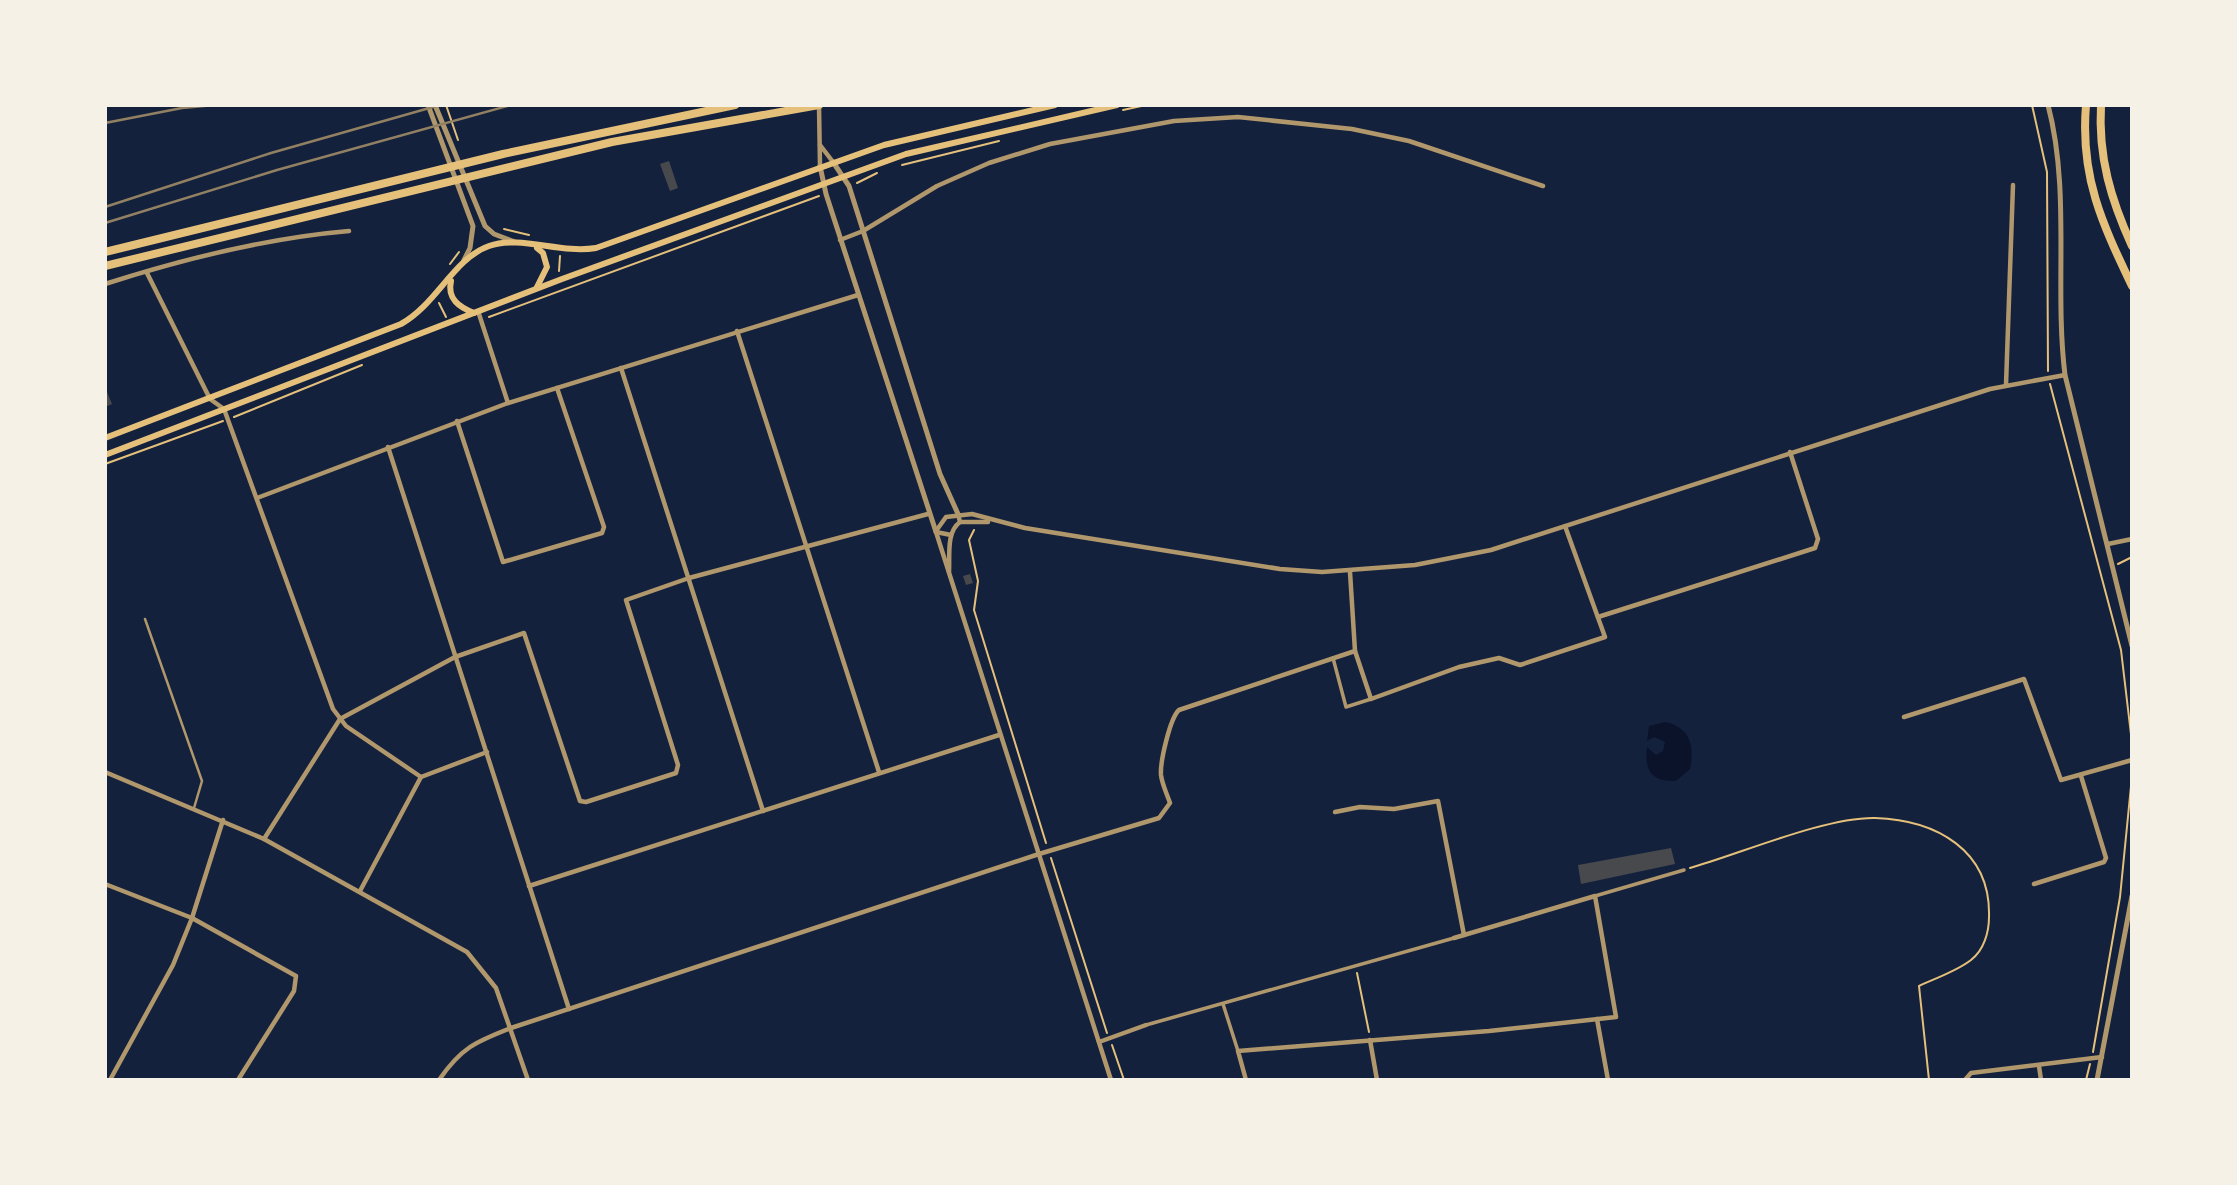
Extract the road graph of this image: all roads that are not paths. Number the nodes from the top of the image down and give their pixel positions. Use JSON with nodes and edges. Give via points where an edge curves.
{"nodes":[{"id":1,"x":428,"y":105,"type":"edge"},
{"id":2,"x":435,"y":105,"type":"edge"},
{"id":3,"x":735,"y":105,"type":"edge"},
{"id":4,"x":819,"y":105,"type":"edge"},
{"id":5,"x":1055,"y":105,"type":"edge"},
{"id":6,"x":1117,"y":105,"type":"edge"},
{"id":7,"x":2048,"y":105,"type":"edge"},
{"id":8,"x":2086,"y":105,"type":"edge"},
{"id":9,"x":2101,"y":105,"type":"edge"},
{"id":10,"x":820,"y":144,"type":"junction"},
{"id":11,"x":833,"y":162,"type":"junction"},
{"id":12,"x":820,"y":166,"type":"junction"},
{"id":13,"x":845,"y":176,"type":"junction"},
{"id":14,"x":822,"y":184,"type":"junction"},
{"id":15,"x":2013,"y":184,"type":"dead end"},
{"id":16,"x":1543,"y":186,"type":"dead end"},
{"id":17,"x":349,"y":231,"type":"dead end"},
{"id":18,"x":863,"y":231,"type":"junction"},
{"id":19,"x":840,"y":240,"type":"junction"},
{"id":20,"x":519,"y":243,"type":"junction"},
{"id":21,"x":535,"y":246,"type":"junction"},
{"id":22,"x":2132,"y":246,"type":"edge"},
{"id":23,"x":105,"y":252,"type":"edge"},
{"id":24,"x":461,"y":266,"type":"junction"},
{"id":25,"x":105,"y":267,"type":"edge"},
{"id":26,"x":147,"y":273,"type":"junction"},
{"id":27,"x":453,"y":276,"type":"junction"},
{"id":28,"x":105,"y":284,"type":"edge"},
{"id":29,"x":2132,"y":286,"type":"edge"},
{"id":30,"x":536,"y":288,"type":"junction"},
{"id":31,"x":858,"y":295,"type":"junction"},
{"id":32,"x":476,"y":312,"type":"junction"},
{"id":33,"x":737,"y":331,"type":"junction"},
{"id":34,"x":621,"y":368,"type":"junction"},
{"id":35,"x":2065,"y":375,"type":"junction"},
{"id":36,"x":2006,"y":385,"type":"junction"},
{"id":37,"x":557,"y":388,"type":"junction"},
{"id":38,"x":210,"y":399,"type":"junction"},
{"id":39,"x":508,"y":403,"type":"junction"},
{"id":40,"x":223,"y":408,"type":"junction"},
{"id":41,"x":457,"y":421,"type":"junction"},
{"id":42,"x":105,"y":438,"type":"edge"},
{"id":43,"x":388,"y":447,"type":"junction"},
{"id":44,"x":1790,"y":452,"type":"junction"},
{"id":45,"x":105,"y":455,"type":"edge"},
{"id":46,"x":257,"y":498,"type":"junction"},
{"id":47,"x":928,"y":514,"type":"junction"},
{"id":48,"x":958,"y":514,"type":"junction"},
{"id":49,"x":960,"y":522,"type":"junction"},
{"id":50,"x":992,"y":522,"type":"junction"},
{"id":51,"x":1565,"y":526,"type":"junction"},
{"id":52,"x":936,"y":531,"type":"junction"},
{"id":53,"x":951,"y":535,"type":"junction"},
{"id":54,"x":2132,"y":539,"type":"edge"},
{"id":55,"x":2108,"y":544,"type":"junction"},
{"id":56,"x":805,"y":547,"type":"junction"},
{"id":57,"x":1349,"y":572,"type":"junction"},
{"id":58,"x":689,"y":578,"type":"junction"},
{"id":59,"x":949,"y":578,"type":"junction"},
{"id":60,"x":1598,"y":617,"type":"junction"},
{"id":61,"x":145,"y":619,"type":"dead end"},
{"id":62,"x":2132,"y":646,"type":"edge"},
{"id":63,"x":1355,"y":651,"type":"junction"},
{"id":64,"x":455,"y":657,"type":"junction"},
{"id":65,"x":1333,"y":659,"type":"junction"},
{"id":66,"x":1371,"y":699,"type":"junction"},
{"id":67,"x":1904,"y":717,"type":"dead end"},
{"id":68,"x":341,"y":719,"type":"junction"},
{"id":69,"x":999,"y":735,"type":"junction"},
{"id":70,"x":487,"y":752,"type":"junction"},
{"id":71,"x":2132,"y":760,"type":"edge"},
{"id":72,"x":105,"y":772,"type":"edge"},
{"id":73,"x":879,"y":772,"type":"junction"},
{"id":74,"x":2081,"y":776,"type":"junction"},
{"id":75,"x":421,"y":777,"type":"junction"},
{"id":76,"x":194,"y":808,"type":"junction"},
{"id":77,"x":763,"y":810,"type":"junction"},
{"id":78,"x":1335,"y":813,"type":"dead end"},
{"id":79,"x":223,"y":821,"type":"junction"},
{"id":80,"x":264,"y":839,"type":"junction"},
{"id":81,"x":1039,"y":854,"type":"junction"},
{"id":82,"x":1684,"y":870,"type":"road end"},
{"id":83,"x":105,"y":884,"type":"edge"},
{"id":84,"x":2034,"y":884,"type":"dead end"},
{"id":85,"x":529,"y":886,"type":"junction"},
{"id":86,"x":360,"y":891,"type":"junction"},
{"id":87,"x":1595,"y":896,"type":"junction"},
{"id":88,"x":2132,"y":896,"type":"edge"},
{"id":89,"x":192,"y":918,"type":"junction"},
{"id":90,"x":1464,"y":935,"type":"junction"},
{"id":91,"x":1454,"y":938,"type":"joint"},
{"id":92,"x":1223,"y":1004,"type":"junction"},
{"id":93,"x":569,"y":1009,"type":"junction"},
{"id":94,"x":1597,"y":1019,"type":"junction"},
{"id":95,"x":1146,"y":1025,"type":"joint"},
{"id":96,"x":511,"y":1028,"type":"junction"},
{"id":97,"x":1370,"y":1040,"type":"junction"},
{"id":98,"x":1099,"y":1042,"type":"junction"},
{"id":99,"x":1238,"y":1051,"type":"junction"},
{"id":100,"x":2103,"y":1057,"type":"junction"},
{"id":101,"x":2039,"y":1066,"type":"junction"},
{"id":102,"x":110,"y":1080,"type":"edge"},
{"id":103,"x":238,"y":1080,"type":"edge"},
{"id":104,"x":439,"y":1080,"type":"edge"},
{"id":105,"x":528,"y":1080,"type":"edge"},
{"id":106,"x":1111,"y":1080,"type":"edge"},
{"id":107,"x":1246,"y":1080,"type":"edge"},
{"id":108,"x":1377,"y":1080,"type":"edge"},
{"id":109,"x":1608,"y":1080,"type":"edge"},
{"id":110,"x":1965,"y":1080,"type":"edge"},
{"id":111,"x":2040,"y":1080,"type":"edge"},
{"id":112,"x":2097,"y":1080,"type":"edge"}],
"edges":[{"from":1,"to":24,"type":"street","via":[[474,230]]},
{"from":2,"to":20,"type":"street","via":[[485,226]]},
{"from":3,"to":23,"type":"highway","via":[[516,151]]},
{"from":4,"to":10,"type":"street"},
{"from":4,"to":25,"type":"highway","via":[[612,142]]},
{"from":5,"to":11,"type":"main road","via":[[884,145]]},
{"from":6,"to":13,"type":"main road","via":[[906,154]]},
{"from":7,"to":35,"type":"street","via":[[2058,166]]},
{"from":8,"to":29,"type":"highway","via":[[2084,146],[2090,188]]},
{"from":9,"to":22,"type":"highway","via":[[2106,176]]},
{"from":10,"to":11,"type":"street"},
{"from":10,"to":12,"type":"street"},
{"from":11,"to":12,"type":"main road"},
{"from":11,"to":13,"type":"street"},
{"from":12,"to":14,"type":"street"},
{"from":12,"to":21,"type":"main road","via":[[616,242],[578,251]]},
{"from":13,"to":14,"type":"main road"},
{"from":13,"to":18,"type":"street"},
{"from":14,"to":19,"type":"street"},
{"from":14,"to":30,"type":"main road"},
{"from":15,"to":36,"type":"street"},
{"from":16,"to":18,"type":"street","via":[[1409,141],[1352,129],[1238,117],[1174,121],[1050,144],[989,163],[926,191]]},
{"from":17,"to":26,"type":"street","via":[[310,234]]},
{"from":18,"to":19,"type":"street"},
{"from":18,"to":48,"type":"street","via":[[940,474]]},
{"from":19,"to":31,"type":"street"},
{"from":20,"to":21,"type":"main road"},
{"from":20,"to":24,"type":"main road","via":[[490,246]]},
{"from":21,"to":30,"type":"main road","via":[[547,267]]},
{"from":24,"to":27,"type":"main road"},
{"from":26,"to":28,"type":"street"},
{"from":26,"to":38,"type":"street"},
{"from":27,"to":32,"type":"main road","via":[[454,302]]},
{"from":27,"to":38,"type":"main road","via":[[414,317],[401,324]]},
{"from":30,"to":32,"type":"main road"},
{"from":31,"to":33,"type":"street"},
{"from":31,"to":47,"type":"street"},
{"from":32,"to":39,"type":"street"},
{"from":32,"to":40,"type":"main road"},
{"from":33,"to":34,"type":"street"},
{"from":33,"to":56,"type":"street"},
{"from":34,"to":37,"type":"street"},
{"from":34,"to":58,"type":"street"},
{"from":35,"to":36,"type":"street"},
{"from":35,"to":55,"type":"street"},
{"from":36,"to":44,"type":"street"},
{"from":37,"to":39,"type":"street"},
{"from":37,"to":41,"type":"street","via":[[604,527],[602,533],[503,562]]},
{"from":38,"to":40,"type":"street"},
{"from":38,"to":42,"type":"main road"},
{"from":39,"to":41,"type":"street"},
{"from":40,"to":45,"type":"main road"},
{"from":40,"to":46,"type":"street"},
{"from":41,"to":43,"type":"street"},
{"from":43,"to":46,"type":"street"},
{"from":43,"to":64,"type":"street"},
{"from":44,"to":51,"type":"street"},
{"from":44,"to":60,"type":"street","via":[[1818,538],[1815,548]]},
{"from":46,"to":68,"type":"street","via":[[333,709]]},
{"from":47,"to":52,"type":"street"},
{"from":47,"to":56,"type":"street"},
{"from":48,"to":49,"type":"street"},
{"from":48,"to":50,"type":"street"},
{"from":48,"to":52,"type":"street","via":[[940,521]]},
{"from":49,"to":50,"type":"street"},
{"from":49,"to":53,"type":"street"},
{"from":50,"to":57,"type":"street","via":[[1280,569]]},
{"from":51,"to":57,"type":"street","via":[[1482,552]]},
{"from":51,"to":60,"type":"street"},
{"from":52,"to":53,"type":"street"},
{"from":52,"to":59,"type":"street"},
{"from":53,"to":59,"type":"street"},
{"from":54,"to":55,"type":"street"},
{"from":55,"to":62,"type":"street"},
{"from":56,"to":58,"type":"street"},
{"from":56,"to":73,"type":"street"},
{"from":57,"to":63,"type":"street"},
{"from":58,"to":64,"type":"street","via":[[626,600],[678,765],[676,773],[580,801],[524,633]]},
{"from":58,"to":77,"type":"street"},
{"from":59,"to":69,"type":"street"},
{"from":60,"to":66,"type":"street","via":[[1605,637],[1520,665],[1499,658],[1459,667]]},
{"from":61,"to":76,"type":"lane","via":[[202,781]]},
{"from":63,"to":65,"type":"street"},
{"from":63,"to":66,"type":"street"},
{"from":64,"to":68,"type":"street"},
{"from":64,"to":70,"type":"street"},
{"from":65,"to":66,"type":"street","via":[[1346,707]]},
{"from":65,"to":81,"type":"street","via":[[1179,710],[1161,775],[1170,803],[1167,811],[1159,818]]},
{"from":67,"to":74,"type":"street","via":[[2024,679],[2059,776],[2067,781]]},
{"from":68,"to":75,"type":"street"},
{"from":68,"to":80,"type":"street"},
{"from":69,"to":73,"type":"street"},
{"from":69,"to":81,"type":"street"},
{"from":70,"to":75,"type":"street"},
{"from":70,"to":85,"type":"street"},
{"from":71,"to":74,"type":"street"},
{"from":72,"to":76,"type":"street"},
{"from":73,"to":77,"type":"street"},
{"from":74,"to":84,"type":"street","via":[[2106,858]]},
{"from":75,"to":86,"type":"street"},
{"from":76,"to":79,"type":"street"},
{"from":77,"to":85,"type":"street"},
{"from":78,"to":90,"type":"street","via":[[1360,807],[1394,810],[1438,801]]},
{"from":79,"to":80,"type":"street"},
{"from":79,"to":89,"type":"street"},
{"from":80,"to":86,"type":"street"},
{"from":81,"to":93,"type":"street"},
{"from":81,"to":98,"type":"street"},
{"from":82,"to":87,"type":"street"},
{"from":83,"to":89,"type":"street"},
{"from":85,"to":93,"type":"street"},
{"from":86,"to":96,"type":"street","via":[[467,952],[496,988]]},
{"from":87,"to":90,"type":"street"},
{"from":87,"to":94,"type":"street","via":[[1616,1017]]},
{"from":88,"to":100,"type":"street"},
{"from":89,"to":102,"type":"street","via":[[152,1007]]},
{"from":89,"to":103,"type":"street","via":[[296,976],[294,991]]},
{"from":90,"to":91,"type":"street"},
{"from":91,"to":92,"type":"street"},
{"from":92,"to":95,"type":"street"},
{"from":92,"to":99,"type":"street"},
{"from":93,"to":96,"type":"street"},
{"from":94,"to":97,"type":"street"},
{"from":94,"to":109,"type":"street"},
{"from":95,"to":98,"type":"street"},
{"from":96,"to":104,"type":"street","via":[[468,1046]]},
{"from":96,"to":105,"type":"street"},
{"from":97,"to":99,"type":"street"},
{"from":97,"to":108,"type":"street"},
{"from":98,"to":106,"type":"street"},
{"from":99,"to":107,"type":"street"},
{"from":100,"to":101,"type":"street"},
{"from":100,"to":112,"type":"street"},
{"from":101,"to":110,"type":"street","via":[[1972,1073]]},
{"from":101,"to":111,"type":"street"}]}
